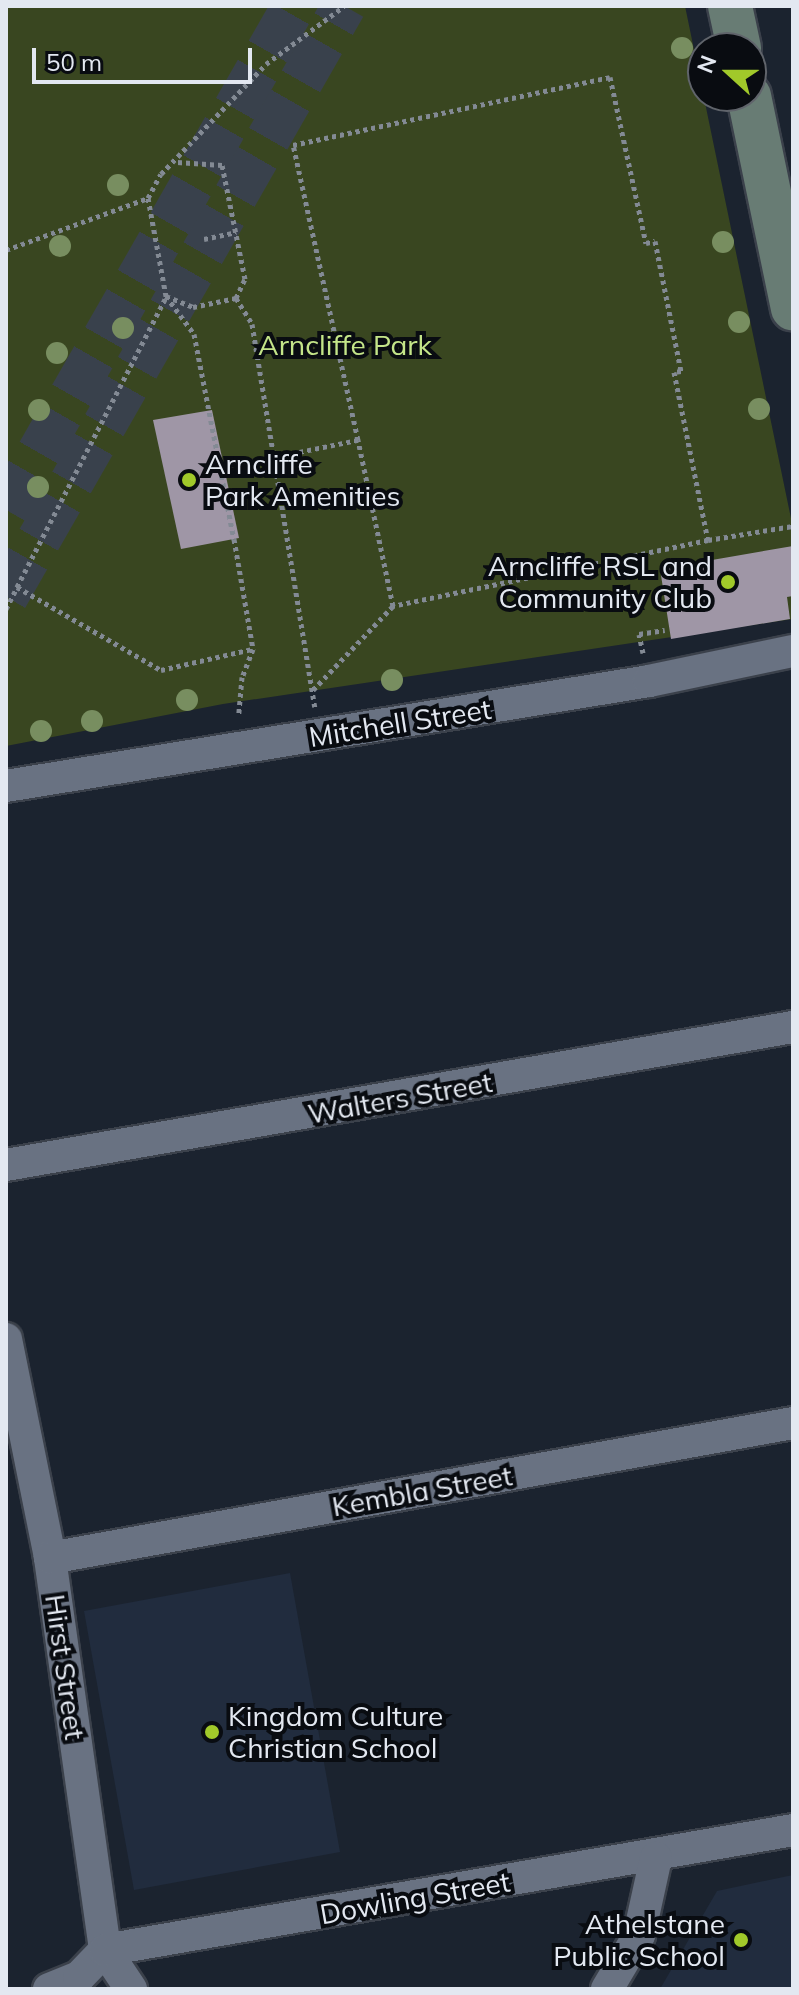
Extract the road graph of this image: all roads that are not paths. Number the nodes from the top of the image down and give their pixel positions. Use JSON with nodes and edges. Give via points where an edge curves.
{"nodes":[{"id":1,"x":730,"y":6,"type":"edge"},
{"id":2,"x":736,"y":32,"type":"edge"},
{"id":3,"x":752,"y":112,"type":"edge"},
{"id":4,"x":793,"y":309,"type":"edge"},
{"id":5,"x":793,"y":651,"type":"edge"},
{"id":6,"x":6,"y":786,"type":"edge"},
{"id":7,"x":793,"y":1027,"type":"edge"},
{"id":8,"x":6,"y":1165,"type":"edge"},
{"id":9,"x":6,"y":1339,"type":"edge"},
{"id":10,"x":793,"y":1423,"type":"edge"},
{"id":11,"x":50,"y":1558,"type":"junction"},
{"id":12,"x":793,"y":1830,"type":"edge"},
{"id":13,"x":656,"y":1858,"type":"junction"},
{"id":14,"x":105,"y":1950,"type":"junction"},
{"id":15,"x":49,"y":1989,"type":"edge"},
{"id":16,"x":131,"y":1989,"type":"edge"},
{"id":17,"x":607,"y":1989,"type":"edge"}],
"edges":[{"from":1,"to":2,"type":"street"},
{"from":3,"to":4,"type":"street"},
{"from":5,"to":6,"type":"street","name":"Mitchell Street","via":[[649,681]]},
{"from":7,"to":8,"type":"street","name":"Walters Street"},
{"from":9,"to":11,"type":"street","name":"Hirst Street"},
{"from":10,"to":11,"type":"street","name":"Kembla Street"},
{"from":11,"to":14,"type":"street","name":"Hirst Street"},
{"from":12,"to":13,"type":"street","name":"Dowling Street"},
{"from":13,"to":14,"type":"street","name":"Dowling Street"},
{"from":13,"to":17,"type":"street","via":[[639,1935]]},
{"from":14,"to":15,"type":"street","via":[[79,1977]]},
{"from":14,"to":16,"type":"street","name":"Hirst Street"}]}
